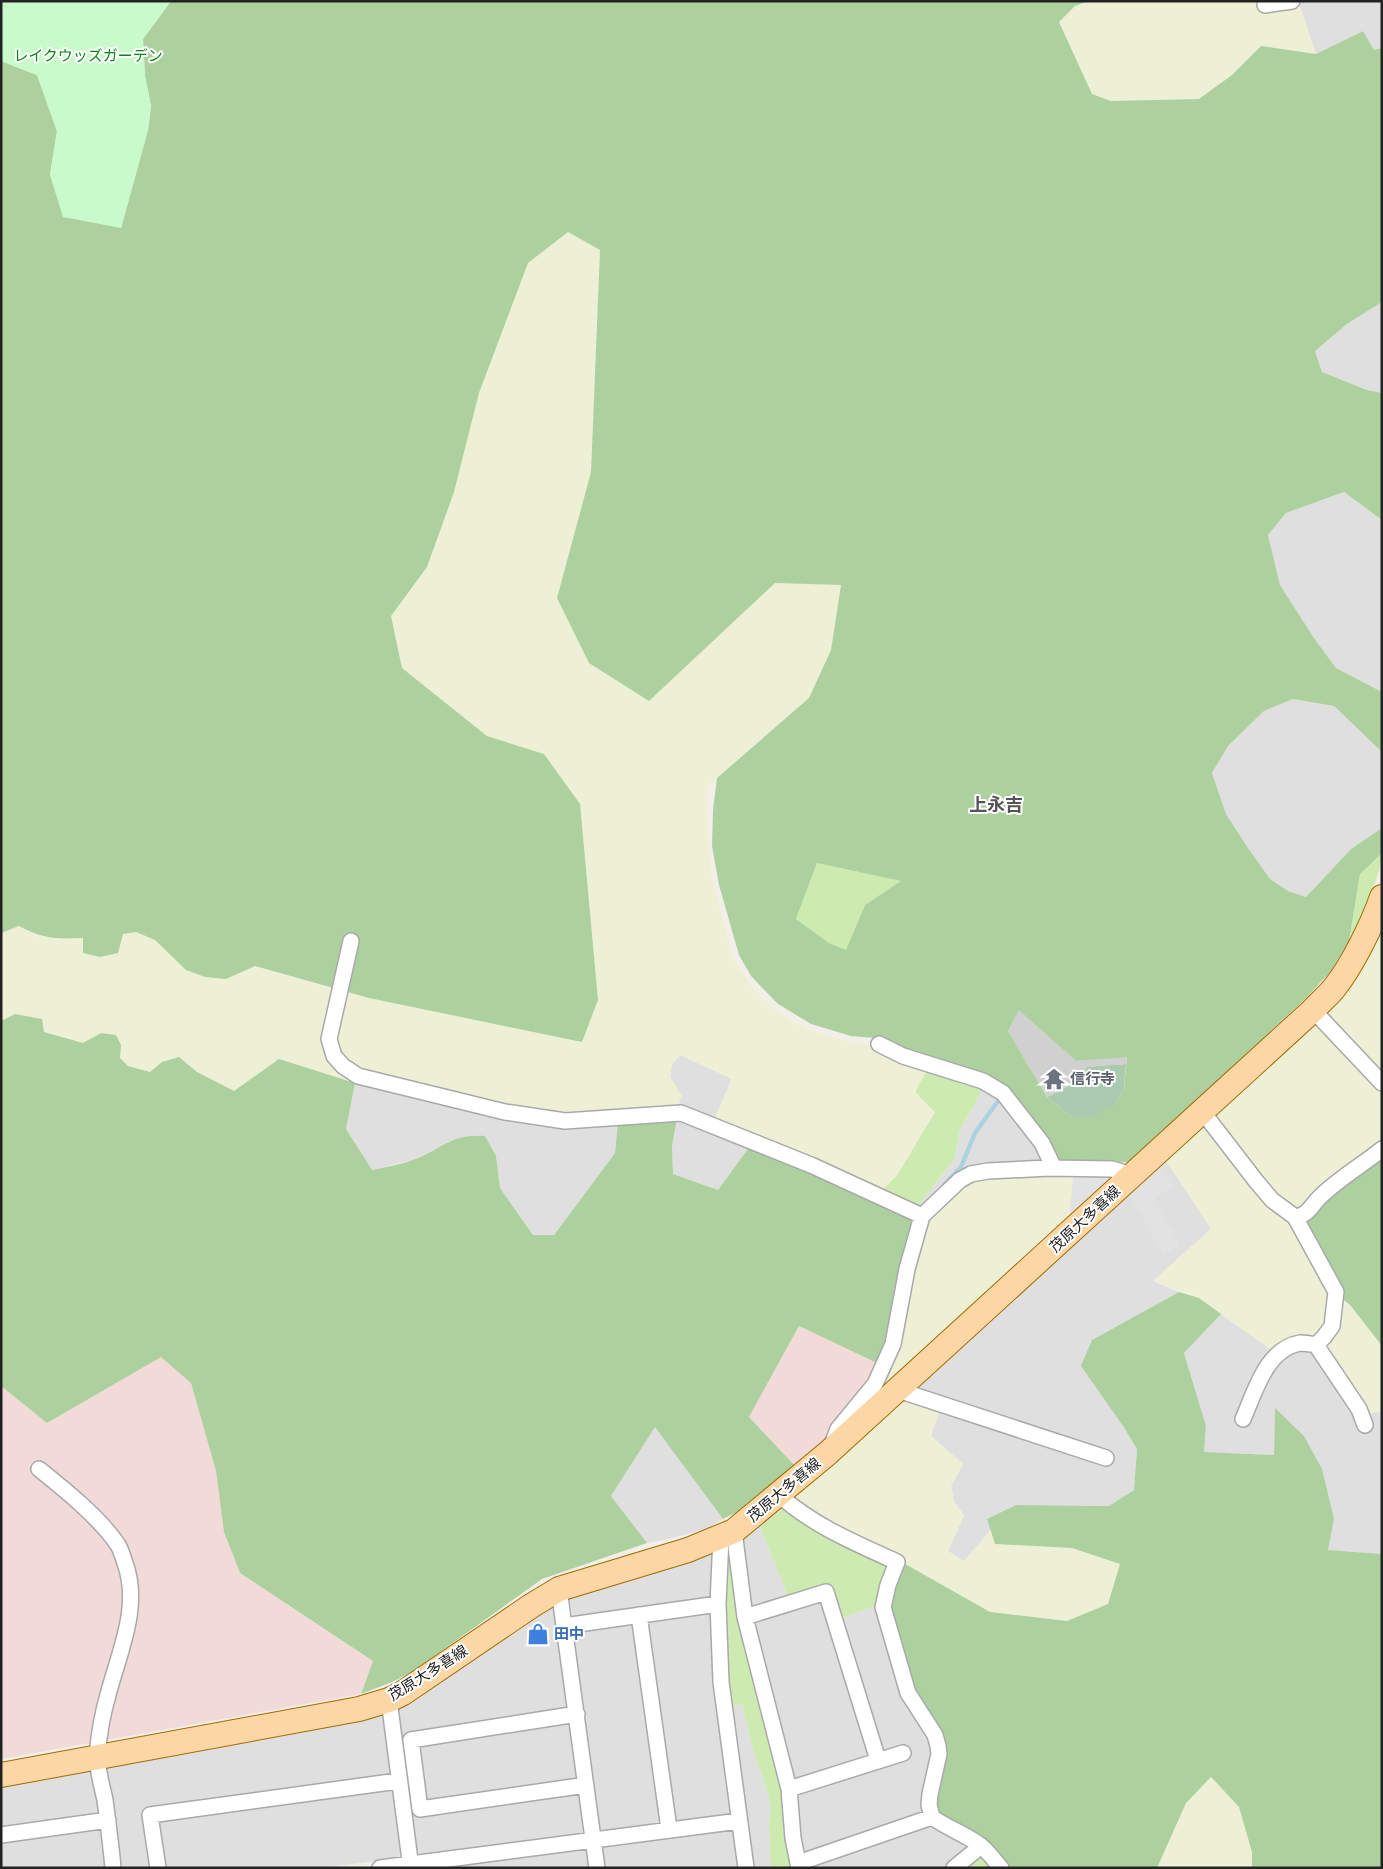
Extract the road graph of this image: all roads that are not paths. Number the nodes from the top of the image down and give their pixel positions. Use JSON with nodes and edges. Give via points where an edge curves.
{"nodes":[{"id":1,"x":1292,"y":1,"type":"edge"},
{"id":2,"x":1265,"y":5,"type":"dead end"},
{"id":3,"x":1380,"y":908,"type":"edge"},
{"id":4,"x":351,"y":940,"type":"dead end"},
{"id":5,"x":1313,"y":1010,"type":"junction"},
{"id":6,"x":879,"y":1044,"type":"dead end"},
{"id":7,"x":1382,"y":1083,"type":"edge"},
{"id":8,"x":1202,"y":1112,"type":"junction"},
{"id":9,"x":1382,"y":1149,"type":"edge"},
{"id":10,"x":1054,"y":1168,"type":"junction"},
{"id":11,"x":1132,"y":1175,"type":"junction"},
{"id":12,"x":922,"y":1216,"type":"junction"},
{"id":13,"x":1295,"y":1218,"type":"junction"},
{"id":14,"x":1316,"y":1345,"type":"junction"},
{"id":15,"x":898,"y":1390,"type":"junction"},
{"id":16,"x":1243,"y":1419,"type":"dead end"},
{"id":17,"x":1365,"y":1425,"type":"dead end"},
{"id":18,"x":828,"y":1453,"type":"junction"},
{"id":19,"x":1106,"y":1458,"type":"dead end"},
{"id":20,"x":39,"y":1469,"type":"dead end"},
{"id":21,"x":780,"y":1495,"type":"junction"},
{"id":22,"x":727,"y":1534,"type":"junction"},
{"id":23,"x":560,"y":1589,"type":"junction"},
{"id":24,"x":718,"y":1604,"type":"junction"},
{"id":25,"x":639,"y":1615,"type":"junction"},
{"id":26,"x":744,"y":1617,"type":"junction"},
{"id":27,"x":564,"y":1626,"type":"junction"},
{"id":28,"x":388,"y":1700,"type":"junction"},
{"id":29,"x":577,"y":1714,"type":"junction"},
{"id":30,"x":903,"y":1753,"type":"dead end"},
{"id":31,"x":97,"y":1758,"type":"junction"},
{"id":32,"x":878,"y":1760,"type":"junction"},
{"id":33,"x":1,"y":1776,"type":"edge"},
{"id":34,"x":398,"y":1781,"type":"junction"},
{"id":35,"x":586,"y":1785,"type":"junction"},
{"id":36,"x":789,"y":1789,"type":"junction"},
{"id":37,"x":932,"y":1817,"type":"junction"},
{"id":38,"x":108,"y":1820,"type":"junction"},
{"id":39,"x":738,"y":1821,"type":"junction"},
{"id":40,"x":669,"y":1829,"type":"junction"},
{"id":41,"x":1,"y":1835,"type":"edge"},
{"id":42,"x":593,"y":1839,"type":"junction"},
{"id":43,"x":981,"y":1846,"type":"junction"},
{"id":44,"x":799,"y":1865,"type":"edge"},
{"id":45,"x":411,"y":1866,"type":"edge"},
{"id":46,"x":113,"y":1868,"type":"edge"},
{"id":47,"x":158,"y":1868,"type":"edge"},
{"id":48,"x":380,"y":1868,"type":"edge"},
{"id":49,"x":597,"y":1868,"type":"edge"},
{"id":50,"x":746,"y":1868,"type":"edge"},
{"id":51,"x":954,"y":1868,"type":"edge"},
{"id":52,"x":1001,"y":1868,"type":"edge"}],
"edges":[{"from":1,"to":2,"type":"street"},
{"from":3,"to":5,"type":"main road","name":"茂原大多喜線","via":[[1335,987]]},
{"from":4,"to":12,"type":"street","via":[[329,1038],[334,1056],[358,1076],[505,1112],[565,1121],[681,1113],[811,1165]]},
{"from":5,"to":7,"type":"street"},
{"from":5,"to":8,"type":"main road","name":"茂原大多喜線"},
{"from":6,"to":10,"type":"street","via":[[903,1056],[983,1082],[1003,1093],[1042,1143]]},
{"from":8,"to":11,"type":"main road","name":"茂原大多喜線"},
{"from":8,"to":13,"type":"street","via":[[1272,1200]]},
{"from":9,"to":13,"type":"street","via":[[1344,1175],[1302,1216]]},
{"from":10,"to":11,"type":"street","via":[[1112,1170]]},
{"from":10,"to":12,"type":"street","via":[[971,1174],[960,1180]]},
{"from":11,"to":15,"type":"main road","name":"茂原大多喜線"},
{"from":12,"to":18,"type":"street","via":[[893,1344],[875,1384],[838,1429]]},
{"from":13,"to":14,"type":"street","via":[[1336,1292],[1332,1326]]},
{"from":14,"to":16,"type":"street","via":[[1302,1343],[1277,1354],[1264,1372]]},
{"from":14,"to":17,"type":"street","via":[[1359,1409]]},
{"from":15,"to":18,"type":"main road","name":"茂原大多喜線"},
{"from":15,"to":19,"type":"street"},
{"from":18,"to":21,"type":"main road","name":"茂原大多喜線"},
{"from":20,"to":31,"type":"street","via":[[119,1546],[131,1588],[126,1635],[107,1698]]},
{"from":21,"to":22,"type":"main road","name":"茂原大多喜線"},
{"from":21,"to":37,"type":"street","via":[[830,1532],[896,1562],[883,1607],[908,1693],[935,1736],[940,1754],[930,1794]]},
{"from":22,"to":23,"type":"main road","name":"茂原大多喜線","via":[[688,1550]]},
{"from":22,"to":24,"type":"street"},
{"from":22,"to":26,"type":"street"},
{"from":23,"to":27,"type":"street"},
{"from":23,"to":28,"type":"main road","name":"茂原大多喜線"},
{"from":24,"to":25,"type":"street"},
{"from":24,"to":39,"type":"street","via":[[721,1682]]},
{"from":25,"to":27,"type":"street"},
{"from":25,"to":40,"type":"street"},
{"from":26,"to":32,"type":"street","via":[[826,1592]]},
{"from":26,"to":36,"type":"street"},
{"from":27,"to":29,"type":"street"},
{"from":28,"to":31,"type":"main road","name":"茂原大多喜線","via":[[359,1709]]},
{"from":28,"to":34,"type":"street"},
{"from":29,"to":35,"type":"street"},
{"from":29,"to":35,"type":"street","via":[[411,1740],[420,1809]]},
{"from":30,"to":32,"type":"street"},
{"from":31,"to":33,"type":"main road","name":"茂原大多喜線"},
{"from":31,"to":38,"type":"street"},
{"from":32,"to":36,"type":"street"},
{"from":34,"to":45,"type":"street"},
{"from":34,"to":47,"type":"street","via":[[150,1815]]},
{"from":35,"to":42,"type":"street"},
{"from":36,"to":44,"type":"street"},
{"from":37,"to":43,"type":"street"},
{"from":37,"to":44,"type":"street"},
{"from":38,"to":41,"type":"street"},
{"from":38,"to":46,"type":"street"},
{"from":39,"to":40,"type":"street"},
{"from":39,"to":50,"type":"street"},
{"from":40,"to":42,"type":"street"},
{"from":42,"to":45,"type":"street"},
{"from":42,"to":49,"type":"street"},
{"from":43,"to":51,"type":"street"},
{"from":43,"to":52,"type":"street"},
{"from":45,"to":48,"type":"street"}]}
